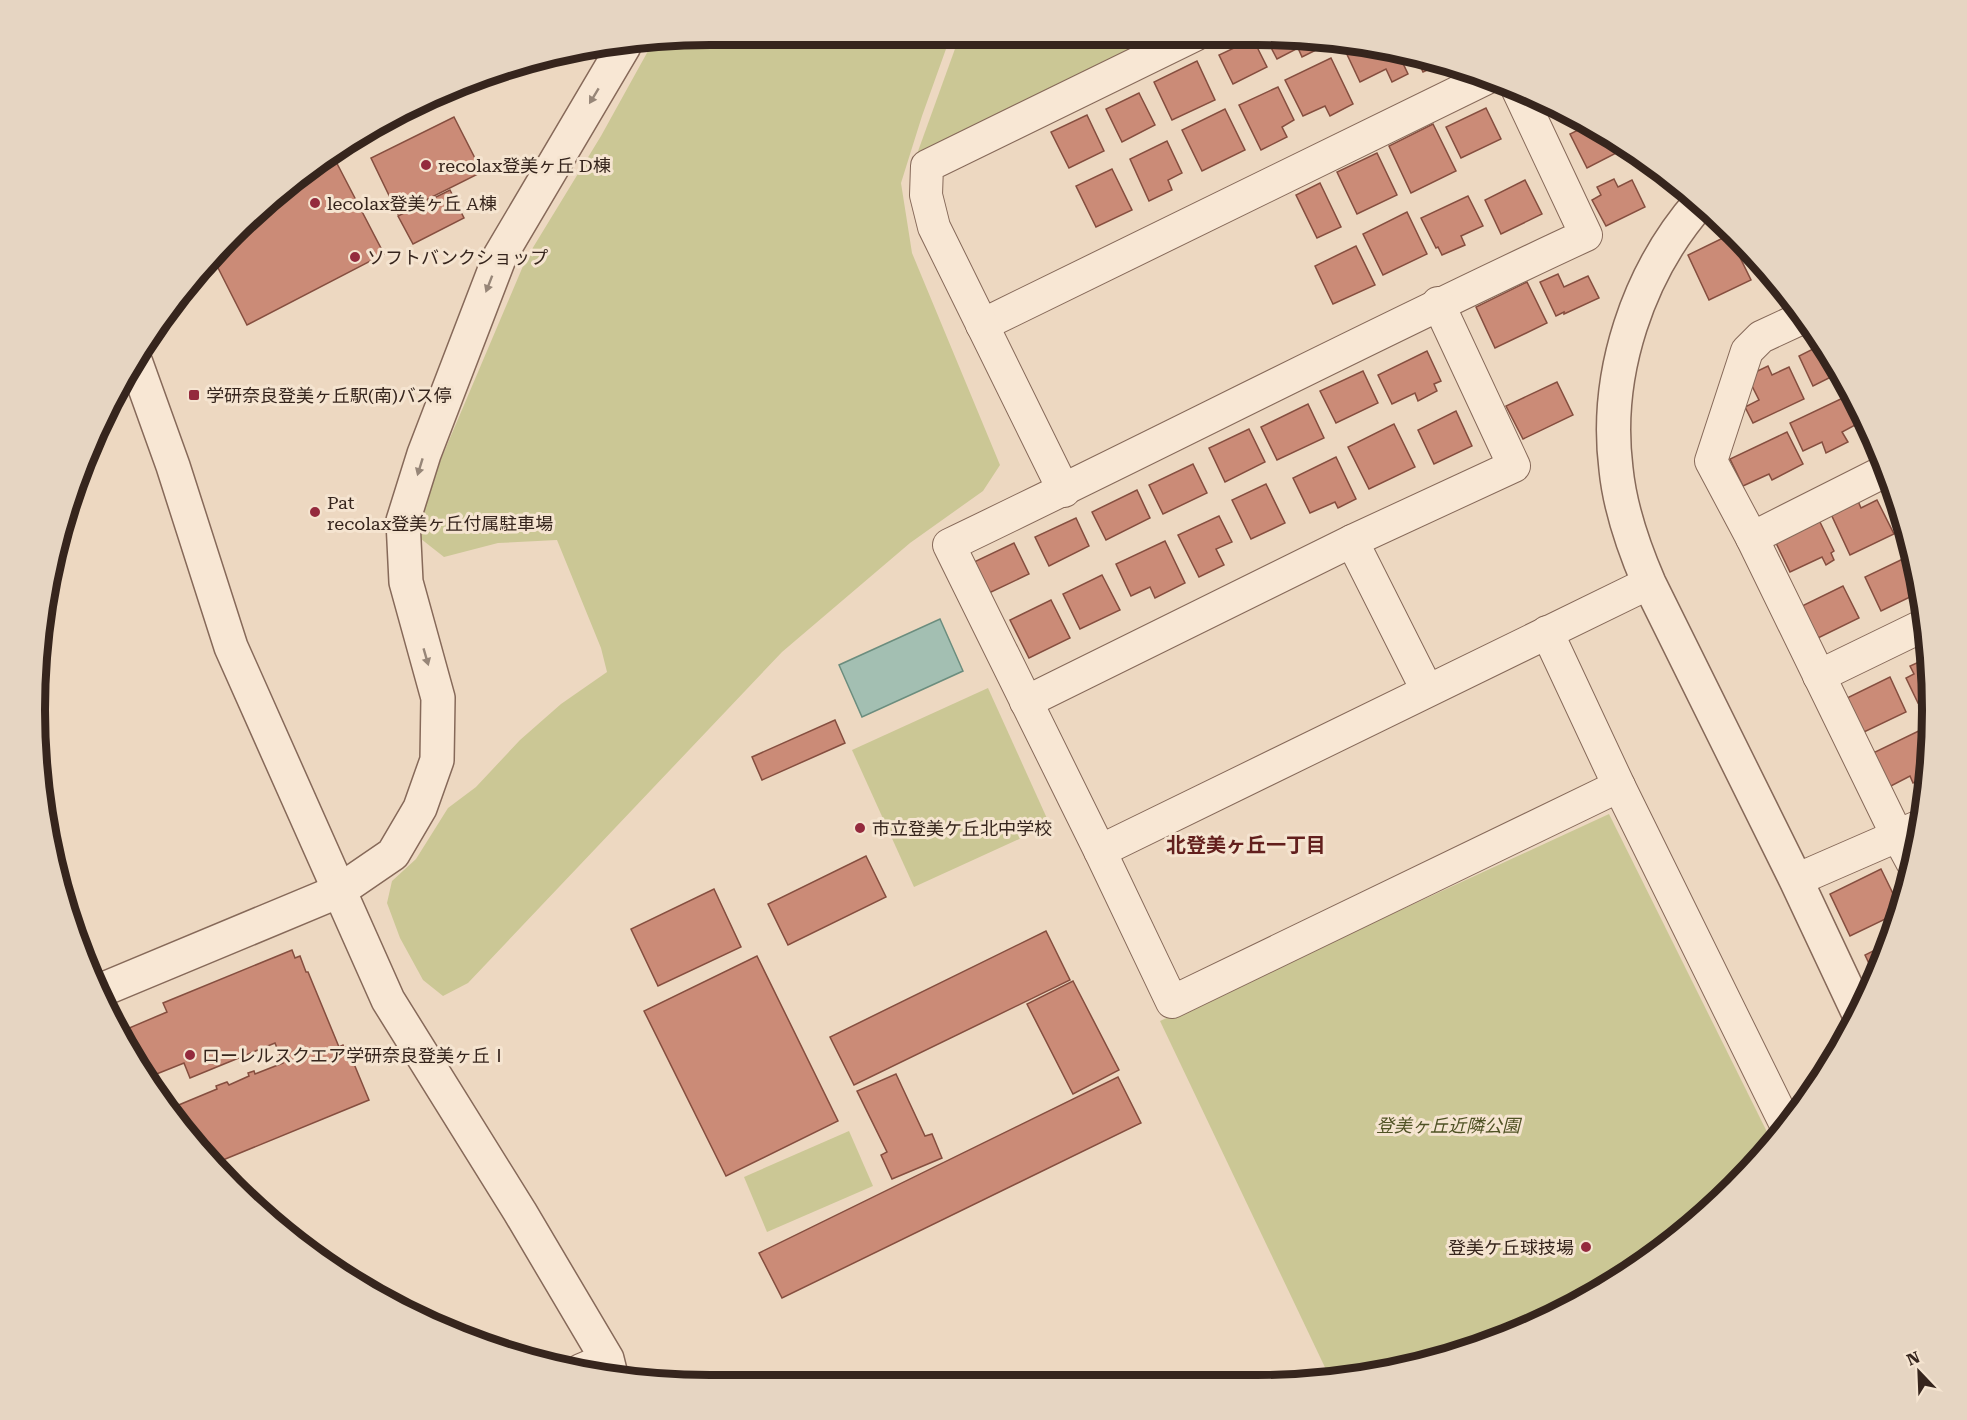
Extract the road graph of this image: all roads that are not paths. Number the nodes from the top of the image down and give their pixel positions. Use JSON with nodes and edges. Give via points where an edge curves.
{"nodes":[{"id":1,"x":1172,"y":45,"type":"edge"},
{"id":2,"x":621,"y":51,"type":"edge"},
{"id":3,"x":1478,"y":83,"type":"edge"},
{"id":4,"x":1523,"y":102,"type":"edge"},
{"id":5,"x":1694,"y":210,"type":"edge"},
{"id":6,"x":1438,"y":303,"type":"junction"},
{"id":7,"x":1796,"y":320,"type":"edge"},
{"id":8,"x":982,"y":325,"type":"junction"},
{"id":9,"x":138,"y":370,"type":"edge"},
{"id":10,"x":1878,"y":474,"type":"edge"},
{"id":11,"x":1064,"y":491,"type":"junction"},
{"id":12,"x":1752,"y":538,"type":"junction"},
{"id":13,"x":1352,"y":541,"type":"junction"},
{"id":14,"x":1649,"y":583,"type":"junction"},
{"id":15,"x":1917,"y":629,"type":"edge"},
{"id":16,"x":1547,"y":632,"type":"junction"},
{"id":17,"x":1819,"y":676,"type":"junction"},
{"id":18,"x":1427,"y":690,"type":"junction"},
{"id":19,"x":1026,"y":702,"type":"junction"},
{"id":20,"x":1619,"y":786,"type":"junction"},
{"id":21,"x":1909,"y":840,"type":"edge"},
{"id":22,"x":1908,"y":843,"type":"edge"},
{"id":23,"x":1100,"y":851,"type":"junction"},
{"id":24,"x":1796,"y":880,"type":"junction"},
{"id":25,"x":339,"y":891,"type":"junction"},
{"id":26,"x":107,"y":988,"type":"edge"},
{"id":27,"x":1854,"y":1003,"type":"edge"},
{"id":28,"x":1783,"y":1118,"type":"edge"},
{"id":29,"x":598,"y":1365,"type":"edge"}],
"edges":[{"from":1,"to":8,"type":"street","via":[[927,166],[926,195],[934,227]]},
{"from":2,"to":25,"type":"street","one_way":true,"via":[[500,256],[424,454],[403,521],[406,582],[438,698],[437,760],[420,808],[393,854]]},
{"from":3,"to":8,"type":"street"},
{"from":4,"to":6,"type":"street","via":[[1586,234]]},
{"from":5,"to":14,"type":"street","via":[[1652,273],[1624,348],[1616,388],[1615,468],[1630,537]]},
{"from":6,"to":11,"type":"street"},
{"from":6,"to":13,"type":"street","via":[[1514,466]]},
{"from":7,"to":12,"type":"street","via":[[1761,337],[1747,351],[1711,461]]},
{"from":8,"to":11,"type":"street"},
{"from":9,"to":25,"type":"street","via":[[231,647]]},
{"from":10,"to":12,"type":"street"},
{"from":11,"to":19,"type":"street","via":[[950,546]]},
{"from":12,"to":17,"type":"street"},
{"from":13,"to":18,"type":"street"},
{"from":13,"to":19,"type":"street"},
{"from":14,"to":16,"type":"street"},
{"from":14,"to":24,"type":"street"},
{"from":15,"to":17,"type":"street"},
{"from":16,"to":18,"type":"street"},
{"from":16,"to":20,"type":"street"},
{"from":17,"to":21,"type":"street"},
{"from":18,"to":23,"type":"street"},
{"from":19,"to":23,"type":"street"},
{"from":20,"to":23,"type":"street","via":[[1172,1002]]},
{"from":20,"to":28,"type":"street"},
{"from":22,"to":24,"type":"street"},
{"from":24,"to":27,"type":"street"},
{"from":25,"to":26,"type":"street"},
{"from":25,"to":29,"type":"street","via":[[388,1000],[520,1212]]}]}
